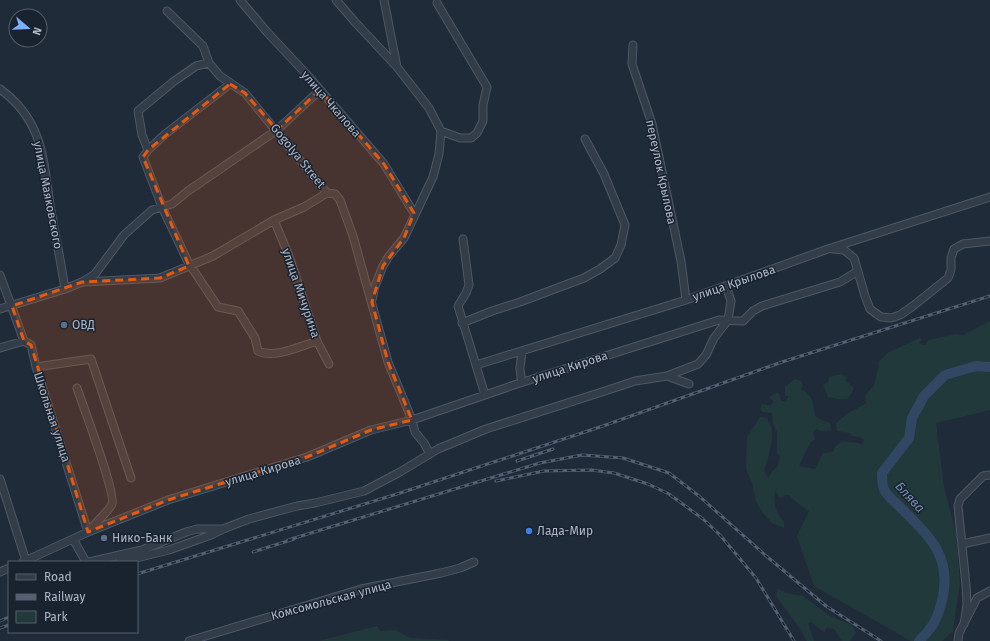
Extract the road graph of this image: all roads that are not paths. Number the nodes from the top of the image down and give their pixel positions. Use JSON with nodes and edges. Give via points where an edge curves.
{"nodes":[{"id":1,"x":240,"y":0,"type":"edge"},
{"id":2,"x":336,"y":0,"type":"edge"},
{"id":3,"x":384,"y":0,"type":"edge"},
{"id":4,"x":437,"y":3,"type":"dead end"},
{"id":5,"x":167,"y":11,"type":"dead end"},
{"id":6,"x":633,"y":45,"type":"dead end"},
{"id":7,"x":209,"y":63,"type":"junction"},
{"id":8,"x":397,"y":67,"type":"junction"},
{"id":9,"x":230,"y":84,"type":"junction"},
{"id":10,"x":0,"y":89,"type":"edge"},
{"id":11,"x":320,"y":90,"type":"junction"},
{"id":12,"x":277,"y":130,"type":"junction"},
{"id":13,"x":441,"y":131,"type":"junction"},
{"id":14,"x":585,"y":139,"type":"dead end"},
{"id":15,"x":148,"y":150,"type":"junction"},
{"id":16,"x":327,"y":193,"type":"junction"},
{"id":17,"x":990,"y":197,"type":"edge"},
{"id":18,"x":162,"y":207,"type":"junction"},
{"id":19,"x":414,"y":213,"type":"junction"},
{"id":20,"x":274,"y":220,"type":"junction"},
{"id":21,"x":463,"y":239,"type":"dead end"},
{"id":22,"x":990,"y":241,"type":"edge"},
{"id":23,"x":828,"y":249,"type":"junction"},
{"id":24,"x":189,"y":267,"type":"junction"},
{"id":25,"x":858,"y":271,"type":"junction"},
{"id":26,"x":0,"y":275,"type":"edge"},
{"id":27,"x":82,"y":282,"type":"junction"},
{"id":28,"x":726,"y":286,"type":"junction"},
{"id":29,"x":65,"y":290,"type":"junction"},
{"id":30,"x":686,"y":300,"type":"junction"},
{"id":31,"x":372,"y":302,"type":"junction"},
{"id":32,"x":12,"y":306,"type":"junction"},
{"id":33,"x":0,"y":309,"type":"edge"},
{"id":34,"x":728,"y":320,"type":"junction"},
{"id":35,"x":462,"y":323,"type":"junction"},
{"id":36,"x":24,"y":341,"type":"junction"},
{"id":37,"x":317,"y":341,"type":"junction"},
{"id":38,"x":0,"y":348,"type":"edge"},
{"id":39,"x":522,"y":351,"type":"junction"},
{"id":40,"x":329,"y":364,"type":"dead end"},
{"id":41,"x":476,"y":365,"type":"junction"},
{"id":42,"x":36,"y":367,"type":"junction"},
{"id":43,"x":667,"y":376,"type":"junction"},
{"id":44,"x":521,"y":378,"type":"dead end"},
{"id":45,"x":689,"y":384,"type":"dead end"},
{"id":46,"x":77,"y":388,"type":"dead end"},
{"id":47,"x":485,"y":395,"type":"junction"},
{"id":48,"x":412,"y":420,"type":"junction"},
{"id":49,"x":430,"y":454,"type":"junction"},
{"id":50,"x":990,"y":475,"type":"edge"},
{"id":51,"x":131,"y":478,"type":"dead end"},
{"id":52,"x":0,"y":479,"type":"edge"},
{"id":53,"x":223,"y":529,"type":"junction"},
{"id":54,"x":88,"y":532,"type":"junction"},
{"id":55,"x":990,"y":538,"type":"edge"},
{"id":56,"x":73,"y":539,"type":"junction"},
{"id":57,"x":962,"y":544,"type":"junction"},
{"id":58,"x":24,"y":561,"type":"edge"},
{"id":59,"x":86,"y":561,"type":"edge"},
{"id":60,"x":92,"y":561,"type":"edge"},
{"id":61,"x":124,"y":561,"type":"edge"},
{"id":62,"x":474,"y":562,"type":"dead end"},
{"id":63,"x":990,"y":591,"type":"edge"},
{"id":64,"x":964,"y":624,"type":"junction"},
{"id":65,"x":189,"y":641,"type":"edge"},
{"id":66,"x":958,"y":641,"type":"edge"}],
"edges":[{"from":1,"to":11,"type":"street","name":"улица Чкалова"},
{"from":2,"to":8,"type":"street"},
{"from":3,"to":8,"type":"street"},
{"from":4,"to":13,"type":"street","via":[[487,88],[483,121],[477,133],[471,138],[460,138]]},
{"from":5,"to":7,"type":"street","name":"Gogolya Street","via":[[203,46]]},
{"from":6,"to":30,"type":"street","name":"переулок Крылова","via":[[632,64],[652,124],[681,261]]},
{"from":7,"to":9,"type":"street","name":"Gogolya Street"},
{"from":7,"to":15,"type":"street","via":[[196,66],[138,111],[142,136]]},
{"from":8,"to":13,"type":"street","via":[[429,108]]},
{"from":9,"to":12,"type":"street","name":"Gogolya Street","via":[[245,93]]},
{"from":9,"to":15,"type":"street"},
{"from":10,"to":29,"type":"street","name":"улица Маяковского","via":[[10,96],[29,118],[36,131],[47,176]]},
{"from":11,"to":12,"type":"street"},
{"from":11,"to":19,"type":"street","name":"улица Чкалова","via":[[384,164]]},
{"from":12,"to":16,"type":"street","name":"Gogolya Street"},
{"from":12,"to":18,"type":"street","via":[[188,190],[172,204]]},
{"from":13,"to":19,"type":"street","via":[[433,177]]},
{"from":14,"to":35,"type":"street","via":[[604,174],[625,225],[615,258],[584,278]]},
{"from":15,"to":18,"type":"street","via":[[143,157]]},
{"from":16,"to":20,"type":"street","via":[[304,207]]},
{"from":16,"to":31,"type":"street","name":"Gogolya Street","via":[[335,194],[340,200]]},
{"from":17,"to":23,"type":"street","name":"улица Крылова"},
{"from":18,"to":24,"type":"street"},
{"from":18,"to":27,"type":"street","via":[[152,210],[124,235],[95,274]]},
{"from":19,"to":31,"type":"street","via":[[404,238],[383,266]]},
{"from":20,"to":24,"type":"street","via":[[214,256]]},
{"from":20,"to":37,"type":"street","name":"улица Мичурина","via":[[289,256]]},
{"from":21,"to":35,"type":"street","via":[[469,285],[458,306]]},
{"from":22,"to":25,"type":"street","via":[[963,244],[954,250],[948,278],[913,306],[891,318],[881,317],[870,309]]},
{"from":23,"to":25,"type":"street","via":[[844,250],[854,258]]},
{"from":23,"to":28,"type":"street","name":"улица Крылова"},
{"from":24,"to":27,"type":"street","via":[[160,278]]},
{"from":24,"to":37,"type":"street","via":[[218,307],[238,311],[255,338],[258,352],[275,354]]},
{"from":25,"to":34,"type":"street","name":"улица Кирова","via":[[840,282],[762,306],[743,321]]},
{"from":26,"to":32,"type":"street","name":"Школьная улица"},
{"from":27,"to":29,"type":"street"},
{"from":28,"to":30,"type":"street","name":"улица Крылова"},
{"from":28,"to":34,"type":"street","via":[[731,301]]},
{"from":29,"to":32,"type":"street"},
{"from":30,"to":39,"type":"street","name":"улица Крылова"},
{"from":31,"to":48,"type":"street","name":"Gogolya Street","via":[[388,362]]},
{"from":32,"to":33,"type":"street"},
{"from":32,"to":36,"type":"street","name":"Школьная улица"},
{"from":34,"to":43,"type":"street","via":[[698,364]]},
{"from":34,"to":47,"type":"street","name":"улица Кирова","via":[[719,320]]},
{"from":35,"to":41,"type":"street"},
{"from":36,"to":38,"type":"street"},
{"from":36,"to":42,"type":"street","name":"Школьная улица","via":[[31,345]]},
{"from":37,"to":40,"type":"street","name":"улица Мичурина"},
{"from":39,"to":41,"type":"street","name":"улица Крылова"},
{"from":39,"to":44,"type":"street"},
{"from":41,"to":47,"type":"street"},
{"from":42,"to":51,"type":"street","via":[[91,359]]},
{"from":42,"to":54,"type":"street","name":"Школьная улица"},
{"from":43,"to":45,"type":"street"},
{"from":43,"to":49,"type":"street","via":[[635,381],[486,429]]},
{"from":46,"to":54,"type":"street","via":[[113,499],[109,509]]},
{"from":47,"to":48,"type":"street","name":"улица Кирова"},
{"from":48,"to":49,"type":"street","name":"Gogolya Street","via":[[415,432]]},
{"from":48,"to":54,"type":"street","name":"улица Кирова","via":[[371,430],[307,457],[168,500]]},
{"from":49,"to":53,"type":"street","via":[[364,491],[296,506]]},
{"from":50,"to":57,"type":"street","via":[[983,476],[960,499],[958,506]]},
{"from":52,"to":58,"type":"street"},
{"from":53,"to":60,"type":"street","via":[[186,532],[142,550]]},
{"from":53,"to":61,"type":"street","via":[[169,550]]},
{"from":54,"to":56,"type":"street","name":"улица Кирова"},
{"from":55,"to":57,"type":"street"},
{"from":56,"to":58,"type":"street","name":"улица Кирова"},
{"from":56,"to":59,"type":"street"},
{"from":57,"to":64,"type":"street","via":[[967,605]]},
{"from":62,"to":65,"type":"street","name":"Комсомольская улица","via":[[441,573],[362,589]]},
{"from":63,"to":64,"type":"street","via":[[977,598]]},
{"from":64,"to":66,"type":"street"}]}
